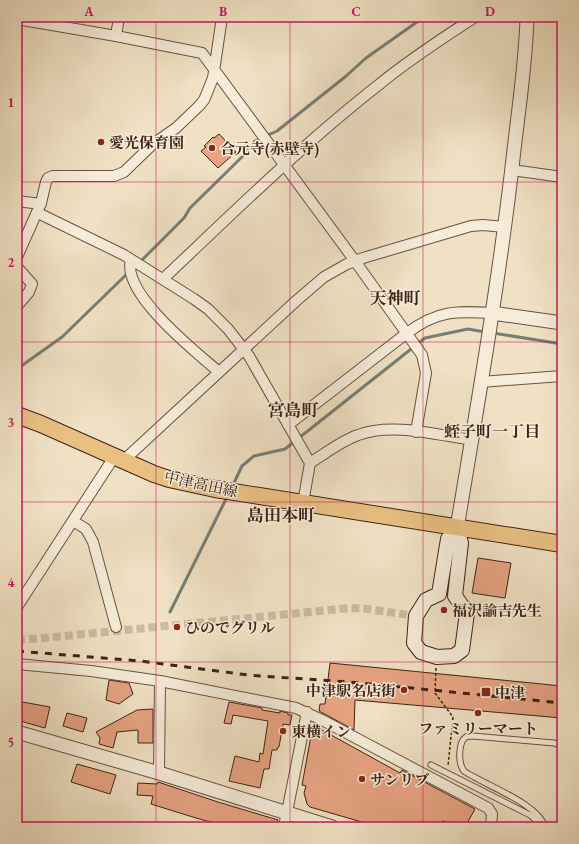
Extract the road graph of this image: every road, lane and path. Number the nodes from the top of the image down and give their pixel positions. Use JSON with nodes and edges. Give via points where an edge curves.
{"nodes":[{"id":1,"x":119,"y":17,"type":"edge"},
{"id":2,"x":222,"y":17,"type":"edge"},
{"id":3,"x":475,"y":17,"type":"edge"},
{"id":4,"x":527,"y":17,"type":"edge"},
{"id":5,"x":17,"y":19,"type":"edge"},
{"id":6,"x":116,"y":36,"type":"junction"},
{"id":7,"x":214,"y":69,"type":"junction"},
{"id":8,"x":285,"y":165,"type":"junction"},
{"id":9,"x":512,"y":170,"type":"junction"},
{"id":10,"x":562,"y":177,"type":"edge"},
{"id":11,"x":17,"y":201,"type":"edge"},
{"id":12,"x":39,"y":209,"type":"junction"},
{"id":13,"x":504,"y":227,"type":"junction"},
{"id":14,"x":17,"y":257,"type":"edge"},
{"id":15,"x":131,"y":260,"type":"junction"},
{"id":16,"x":355,"y":261,"type":"junction"},
{"id":17,"x":17,"y":267,"type":"edge"},
{"id":18,"x":163,"y":279,"type":"junction"},
{"id":19,"x":17,"y":306,"type":"edge"},
{"id":20,"x":492,"y":313,"type":"junction"},
{"id":21,"x":562,"y":323,"type":"edge"},
{"id":22,"x":407,"y":333,"type":"junction"},
{"id":23,"x":244,"y":349,"type":"junction"},
{"id":24,"x":219,"y":372,"type":"junction"},
{"id":25,"x":562,"y":376,"type":"edge"},
{"id":26,"x":481,"y":382,"type":"junction"},
{"id":27,"x":17,"y":415,"type":"edge"},
{"id":28,"x":288,"y":425,"type":"junction"},
{"id":29,"x":416,"y":432,"type":"junction"},
{"id":30,"x":472,"y":440,"type":"junction"},
{"id":31,"x":118,"y":459,"type":"junction"},
{"id":32,"x":310,"y":463,"type":"junction"},
{"id":33,"x":303,"y":503,"type":"junction"},
{"id":34,"x":73,"y":521,"type":"junction"},
{"id":35,"x":457,"y":528,"type":"junction"},
{"id":36,"x":562,"y":544,"type":"edge"},
{"id":37,"x":17,"y":607,"type":"edge"},
{"id":38,"x":116,"y":627,"type":"dead end"},
{"id":39,"x":436,"y":657,"type":"junction"},
{"id":40,"x":17,"y":664,"type":"edge"},
{"id":41,"x":160,"y":682,"type":"junction"},
{"id":42,"x":306,"y":712,"type":"junction"},
{"id":43,"x":17,"y":732,"type":"edge"},
{"id":44,"x":562,"y":746,"type":"edge"},
{"id":45,"x":431,"y":765,"type":"dead end"},
{"id":46,"x":448,"y":766,"type":"dead end"},
{"id":47,"x":159,"y":773,"type":"junction"},
{"id":48,"x":562,"y":804,"type":"edge"},
{"id":49,"x":286,"y":812,"type":"junction"},
{"id":50,"x":284,"y":827,"type":"edge"},
{"id":51,"x":332,"y":827,"type":"edge"},
{"id":52,"x":492,"y":827,"type":"edge"},
{"id":53,"x":544,"y":827,"type":"edge"},
{"id":54,"x":560,"y":827,"type":"edge"}],
"edges":[{"from":1,"to":6,"type":"street"},
{"from":2,"to":7,"type":"street"},
{"from":3,"to":8,"type":"street","via":[[382,82]]},
{"from":4,"to":9,"type":"street"},
{"from":5,"to":6,"type":"street"},
{"from":6,"to":7,"type":"street","via":[[202,53]]},
{"from":7,"to":8,"type":"street"},
{"from":7,"to":12,"type":"street","via":[[207,93],[199,106],[124,172],[114,176],[51,177],[46,182]]},
{"from":8,"to":16,"type":"street"},
{"from":8,"to":18,"type":"street"},
{"from":9,"to":10,"type":"street"},
{"from":9,"to":13,"type":"street"},
{"from":11,"to":12,"type":"street"},
{"from":12,"to":14,"type":"street"},
{"from":12,"to":15,"type":"street"},
{"from":13,"to":16,"type":"street","via":[[471,226]]},
{"from":13,"to":20,"type":"street"},
{"from":15,"to":18,"type":"street"},
{"from":15,"to":24,"type":"street","via":[[134,281],[152,309],[168,327]]},
{"from":16,"to":22,"type":"street"},
{"from":16,"to":23,"type":"street","via":[[330,273],[316,284]]},
{"from":17,"to":19,"type":"street","via":[[32,284],[29,292]]},
{"from":18,"to":23,"type":"street","via":[[208,309]]},
{"from":20,"to":21,"type":"street"},
{"from":20,"to":22,"type":"street","via":[[450,312],[431,319]]},
{"from":20,"to":26,"type":"street"},
{"from":22,"to":28,"type":"street"},
{"from":22,"to":29,"type":"street","via":[[422,355],[425,366]]},
{"from":23,"to":24,"type":"street"},
{"from":23,"to":28,"type":"street"},
{"from":24,"to":31,"type":"street"},
{"from":25,"to":26,"type":"street"},
{"from":26,"to":30,"type":"street"},
{"from":27,"to":31,"type":"main road","name":"中津高田線"},
{"from":28,"to":32,"type":"street"},
{"from":29,"to":30,"type":"street"},
{"from":29,"to":32,"type":"street","via":[[391,429],[366,432],[343,442]]},
{"from":30,"to":35,"type":"street"},
{"from":31,"to":33,"type":"main road","name":"中津高田線","via":[[183,483]]},
{"from":31,"to":34,"type":"street"},
{"from":32,"to":33,"type":"street"},
{"from":33,"to":35,"type":"main road","name":"中津高田線"},
{"from":34,"to":37,"type":"street"},
{"from":34,"to":38,"type":"street","via":[[86,529],[93,542]]},
{"from":35,"to":36,"type":"main road","name":"中津高田線"},
{"from":35,"to":39,"type":"main road","via":[[462,543],[455,596],[467,613],[462,650],[454,656]]},
{"from":35,"to":39,"type":"main road","via":[[448,539],[439,594],[426,600],[416,616],[414,643],[421,652]]},
{"from":39,"to":46,"type":"path","via":[[435,693],[453,717]]},
{"from":40,"to":41,"type":"street","via":[[91,671]]},
{"from":41,"to":42,"type":"street"},
{"from":41,"to":47,"type":"street"},
{"from":42,"to":49,"type":"street"},
{"from":42,"to":52,"type":"street","via":[[488,808],[492,814]]},
{"from":43,"to":47,"type":"street"},
{"from":44,"to":53,"type":"lane","via":[[554,743],[467,736],[461,746],[460,765],[464,771],[525,805],[542,820]]},
{"from":45,"to":53,"type":"lane","via":[[530,815]]},
{"from":47,"to":49,"type":"street"},
{"from":48,"to":54,"type":"lane"},
{"from":49,"to":50,"type":"street"},
{"from":49,"to":51,"type":"street"}]}
